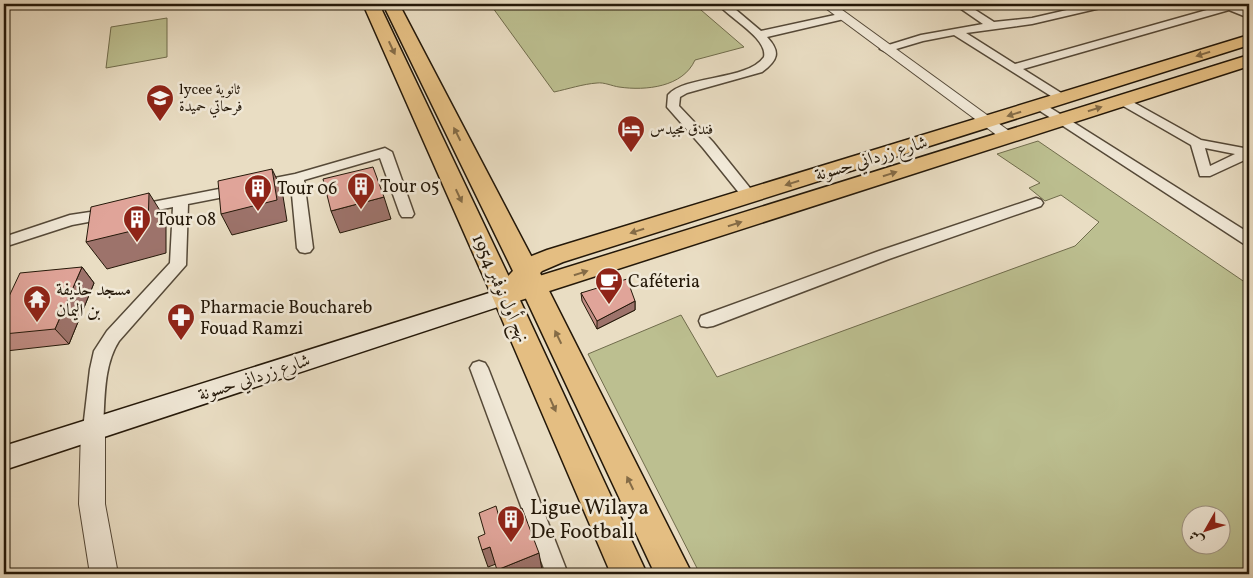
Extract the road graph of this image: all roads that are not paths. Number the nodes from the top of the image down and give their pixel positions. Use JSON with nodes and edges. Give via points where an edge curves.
{"nodes":[{"id":1,"x":371,"y":4,"type":"edge"},
{"id":2,"x":391,"y":4,"type":"edge"},
{"id":3,"x":723,"y":4,"type":"edge"},
{"id":4,"x":826,"y":4,"type":"edge"},
{"id":5,"x":959,"y":4,"type":"edge"},
{"id":6,"x":1105,"y":4,"type":"edge"},
{"id":7,"x":1227,"y":5,"type":"edge"},
{"id":8,"x":1249,"y":15,"type":"edge"},
{"id":9,"x":844,"y":16,"type":"junction"},
{"id":10,"x":992,"y":25,"type":"junction"},
{"id":11,"x":958,"y":32,"type":"junction"},
{"id":12,"x":759,"y":35,"type":"junction"},
{"id":13,"x":1249,"y":40,"type":"edge"},
{"id":14,"x":886,"y":49,"type":"junction"},
{"id":15,"x":1249,"y":60,"type":"edge"},
{"id":16,"x":1014,"y":68,"type":"junction"},
{"id":17,"x":1122,"y":100,"type":"junction"},
{"id":18,"x":1062,"y":109,"type":"junction"},
{"id":19,"x":988,"y":122,"type":"junction"},
{"id":20,"x":1008,"y":136,"type":"junction"},
{"id":21,"x":1197,"y":143,"type":"junction"},
{"id":22,"x":1249,"y":153,"type":"edge"},
{"id":23,"x":297,"y":178,"type":"junction"},
{"id":24,"x":749,"y":196,"type":"junction"},
{"id":25,"x":181,"y":201,"type":"junction"},
{"id":26,"x":1036,"y":203,"type":"dead end"},
{"id":27,"x":407,"y":214,"type":"dead end"},
{"id":28,"x":764,"y":215,"type":"junction"},
{"id":29,"x":1249,"y":240,"type":"edge"},
{"id":30,"x":4,"y":242,"type":"edge"},
{"id":31,"x":305,"y":248,"type":"dead end"},
{"id":32,"x":522,"y":285,"type":"junction"},
{"id":33,"x":707,"y":321,"type":"dead end"},
{"id":34,"x":479,"y":368,"type":"dead end"},
{"id":35,"x":93,"y":429,"type":"junction"},
{"id":36,"x":4,"y":458,"type":"edge"},
{"id":37,"x":104,"y":574,"type":"edge"},
{"id":38,"x":557,"y":574,"type":"edge"},
{"id":39,"x":628,"y":574,"type":"edge"},
{"id":40,"x":674,"y":574,"type":"edge"}],
"edges":[{"from":1,"to":32,"type":"highway","name":"نهج أول نوفمبر 1954","one_way":true},
{"from":32,"to":2,"type":"highway","name":"نهج أول نوفمبر 1954","one_way":true},
{"from":3,"to":12,"type":"street"},
{"from":4,"to":9,"type":"street"},
{"from":5,"to":10,"type":"street"},
{"from":6,"to":10,"type":"street","via":[[1032,21]]},
{"from":7,"to":8,"type":"street"},
{"from":7,"to":16,"type":"street"},
{"from":9,"to":12,"type":"street"},
{"from":9,"to":14,"type":"street"},
{"from":10,"to":11,"type":"street"},
{"from":11,"to":14,"type":"street","via":[[921,38]]},
{"from":11,"to":16,"type":"street"},
{"from":12,"to":24,"type":"street","via":[[770,46],[768,62],[758,70],[683,90],[674,95],[673,107]]},
{"from":13,"to":18,"type":"main road","name":"شارع زرداني حسونة","one_way":true},
{"from":14,"to":19,"type":"street"},
{"from":15,"to":17,"type":"main road","name":"شارع زرداني حسونة"},
{"from":16,"to":18,"type":"street"},
{"from":18,"to":17,"type":"main road","name":"شارع زرداني حسونة","one_way":true},
{"from":17,"to":21,"type":"street"},
{"from":18,"to":19,"type":"main road","name":"شارع زرداني حسونة","one_way":true,"via":[[1041,106]]},
{"from":18,"to":20,"type":"main road","name":"شارع زرداني حسونة"},
{"from":18,"to":29,"type":"street"},
{"from":19,"to":20,"type":"street"},
{"from":19,"to":24,"type":"main road","name":"شارع زرداني حسونة","one_way":true},
{"from":28,"to":20,"type":"main road","name":"شارع زرداني حسونة","one_way":true},
{"from":21,"to":22,"type":"street"},
{"from":21,"to":22,"type":"street","via":[[1204,173]]},
{"from":23,"to":25,"type":"street"},
{"from":23,"to":27,"type":"street","via":[[385,152]]},
{"from":23,"to":31,"type":"street"},
{"from":24,"to":28,"type":"main road"},
{"from":24,"to":32,"type":"main road","name":"شارع زرداني حسونة","one_way":true,"via":[[555,256],[533,265]]},
{"from":25,"to":30,"type":"street","via":[[70,220]]},
{"from":25,"to":35,"type":"street","via":[[178,265],[103,351]]},
{"from":26,"to":33,"type":"street"},
{"from":32,"to":28,"type":"main road","name":"شارع زرداني حسونة","one_way":true},
{"from":32,"to":35,"type":"main road","name":"شارع زرداني حسونة"},
{"from":32,"to":39,"type":"highway","name":"نهج أول نوفمبر 1954","one_way":true},
{"from":40,"to":32,"type":"highway","name":"نهج أول نوفمبر 1954","one_way":true},
{"from":34,"to":38,"type":"street"},
{"from":35,"to":36,"type":"main road","name":"شارع زرداني حسونة"},
{"from":35,"to":37,"type":"street","via":[[92,504]]}]}
